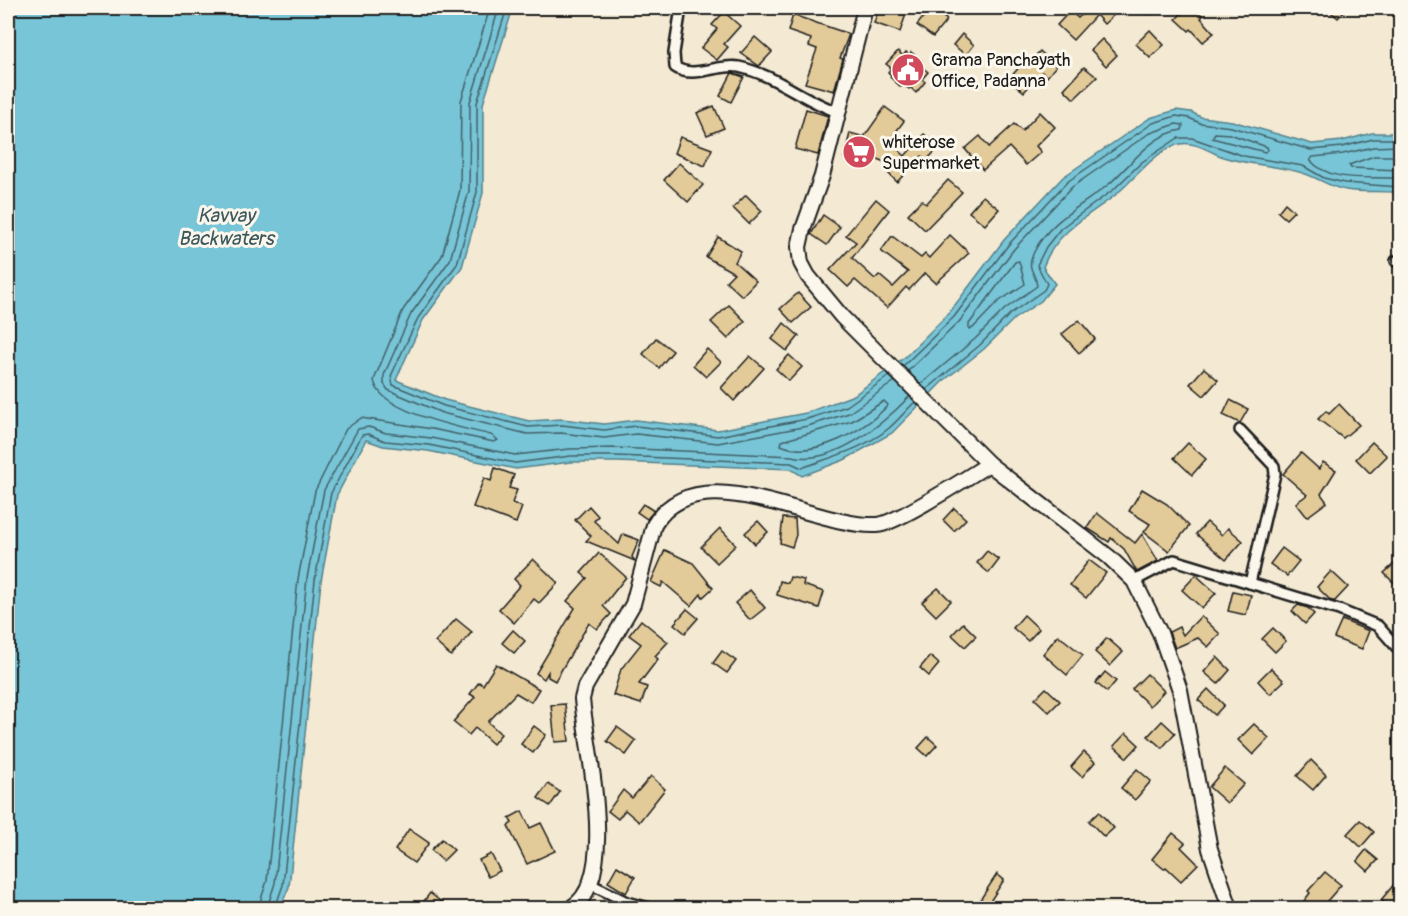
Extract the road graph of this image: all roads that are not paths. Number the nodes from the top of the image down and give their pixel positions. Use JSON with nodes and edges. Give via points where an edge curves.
{"nodes":[{"id":1,"x":681,"y":8,"type":"edge"},
{"id":2,"x":865,"y":8,"type":"edge"},
{"id":3,"x":838,"y":112,"type":"junction"},
{"id":4,"x":1240,"y":430,"type":"dead end"},
{"id":5,"x":989,"y":464,"type":"junction"},
{"id":6,"x":1134,"y":581,"type":"junction"},
{"id":7,"x":1250,"y":583,"type":"junction"},
{"id":8,"x":1401,"y":651,"type":"edge"},
{"id":9,"x":590,"y":884,"type":"junction"},
{"id":10,"x":571,"y":909,"type":"edge"},
{"id":11,"x":649,"y":909,"type":"edge"},
{"id":12,"x":1230,"y":909,"type":"edge"}],
"edges":[{"from":1,"to":3,"type":"street","via":[[674,53],[675,67],[680,71],[739,67]]},
{"from":2,"to":3,"type":"main road"},
{"from":3,"to":5,"type":"main road","via":[[799,247],[801,262],[842,317]]},
{"from":4,"to":7,"type":"street","via":[[1274,466],[1275,474]]},
{"from":5,"to":6,"type":"main road"},
{"from":5,"to":9,"type":"main road","via":[[879,525],[856,524],[741,494],[708,493],[674,504],[660,515],[633,604],[585,687],[582,699],[599,829]]},
{"from":6,"to":7,"type":"street","via":[[1174,560]]},
{"from":6,"to":12,"type":"main road","via":[[1160,633],[1180,690],[1210,849]]},
{"from":7,"to":8,"type":"street","via":[[1378,626]]},
{"from":9,"to":10,"type":"main road"},
{"from":9,"to":11,"type":"street"}]}
